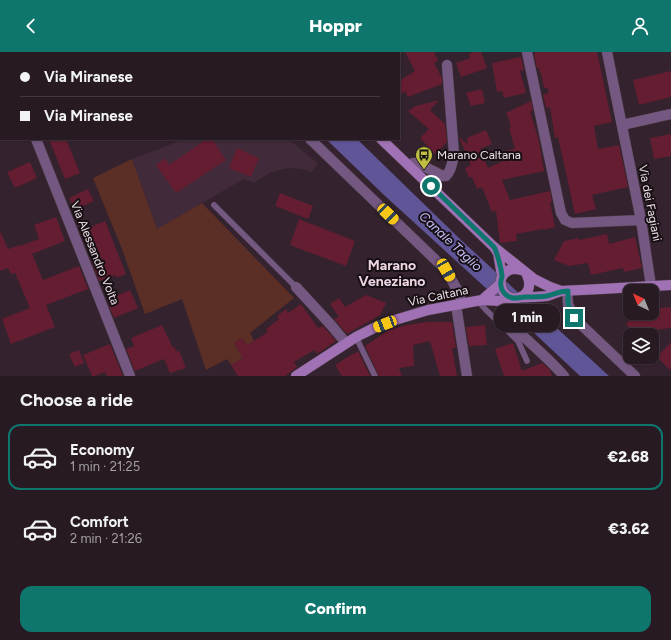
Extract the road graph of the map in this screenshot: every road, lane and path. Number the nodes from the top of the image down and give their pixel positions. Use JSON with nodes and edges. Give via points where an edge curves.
{"nodes":[{"id":1,"x":527,"y":52,"type":"edge"},
{"id":2,"x":606,"y":52,"type":"edge"},
{"id":3,"x":447,"y":65,"type":"dead end"},
{"id":4,"x":671,"y":114,"type":"edge"},
{"id":5,"x":622,"y":125,"type":"junction"},
{"id":6,"x":36,"y":140,"type":"edge"},
{"id":7,"x":311,"y":140,"type":"edge"},
{"id":8,"x":382,"y":140,"type":"edge"},
{"id":9,"x":410,"y":166,"type":"junction"},
{"id":10,"x":214,"y":205,"type":"dead end"},
{"id":11,"x":641,"y":220,"type":"junction"},
{"id":12,"x":494,"y":247,"type":"junction"},
{"id":13,"x":524,"y":272,"type":"junction"},
{"id":14,"x":502,"y":278,"type":"junction"},
{"id":15,"x":651,"y":284,"type":"edge"},
{"id":16,"x":671,"y":285,"type":"edge"},
{"id":17,"x":659,"y":286,"type":"edge"},
{"id":18,"x":296,"y":287,"type":"joint"},
{"id":19,"x":623,"y":288,"type":"edge"},
{"id":20,"x":564,"y":291,"type":"junction"},
{"id":21,"x":523,"y":296,"type":"junction"},
{"id":22,"x":480,"y":300,"type":"junction"},
{"id":23,"x":459,"y":304,"type":"junction"},
{"id":24,"x":356,"y":337,"type":"junction"},
{"id":25,"x":346,"y":343,"type":"junction"},
{"id":26,"x":527,"y":360,"type":"dead end"},
{"id":27,"x":130,"y":376,"type":"edge"},
{"id":28,"x":296,"y":376,"type":"edge"},
{"id":29,"x":375,"y":376,"type":"edge"},
{"id":30,"x":467,"y":376,"type":"edge"},
{"id":31,"x":564,"y":376,"type":"edge"},
{"id":32,"x":635,"y":376,"type":"edge"}],
"edges":[{"from":1,"to":11,"type":"street","via":[[561,213],[565,220],[572,223]]},
{"from":2,"to":5,"type":"street","name":"Via dei Fagiani"},
{"from":3,"to":9,"type":"street","via":[[454,154],[450,172],[443,176],[417,163]]},
{"from":4,"to":5,"type":"street"},
{"from":5,"to":11,"type":"street","name":"Via dei Fagiani"},
{"from":6,"to":27,"type":"street","name":"Via Alessandro Volta"},
{"from":7,"to":23,"type":"street","via":[[446,270],[459,293]]},
{"from":8,"to":9,"type":"main road","name":"Via Caltana"},
{"from":9,"to":12,"type":"main road","name":"Via Caltana"},
{"from":10,"to":18,"type":"lane"},
{"from":11,"to":15,"type":"street","name":"Via dei Fagiani"},
{"from":12,"to":13,"type":"main road","name":"Via Caltana"},
{"from":12,"to":14,"type":"main road","via":[[498,254]]},
{"from":13,"to":14,"type":"main road","via":[[515,268],[510,269]]},
{"from":13,"to":20,"type":"main road","name":"Via Caltana","via":[[550,287]]},
{"from":13,"to":21,"type":"main road","via":[[530,280],[530,286]]},
{"from":14,"to":21,"type":"main road","via":[[502,290],[505,295]]},
{"from":14,"to":22,"type":"main road","name":"Via Caltana"},
{"from":16,"to":17,"type":"main road","name":"Via Caltana"},
{"from":18,"to":25,"type":"street"},
{"from":19,"to":20,"type":"main road","name":"Via Caltana"},
{"from":20,"to":21,"type":"main road","name":"Via Caltana","via":[[547,296]]},
{"from":20,"to":32,"type":"street","via":[[574,318]]},
{"from":21,"to":22,"type":"main road","name":"Via Caltana","via":[[500,301]]},
{"from":21,"to":31,"type":"street","via":[[505,308],[506,321]]},
{"from":22,"to":23,"type":"main road","name":"Via Caltana"},
{"from":22,"to":26,"type":"lane","via":[[486,310],[518,340]]},
{"from":23,"to":24,"type":"main road","name":"Via Caltana","via":[[395,320]]},
{"from":23,"to":30,"type":"street"},
{"from":24,"to":25,"type":"main road","name":"Via Caltana"},
{"from":24,"to":29,"type":"lane"},
{"from":25,"to":28,"type":"main road","name":"Via Caltana"}]}
